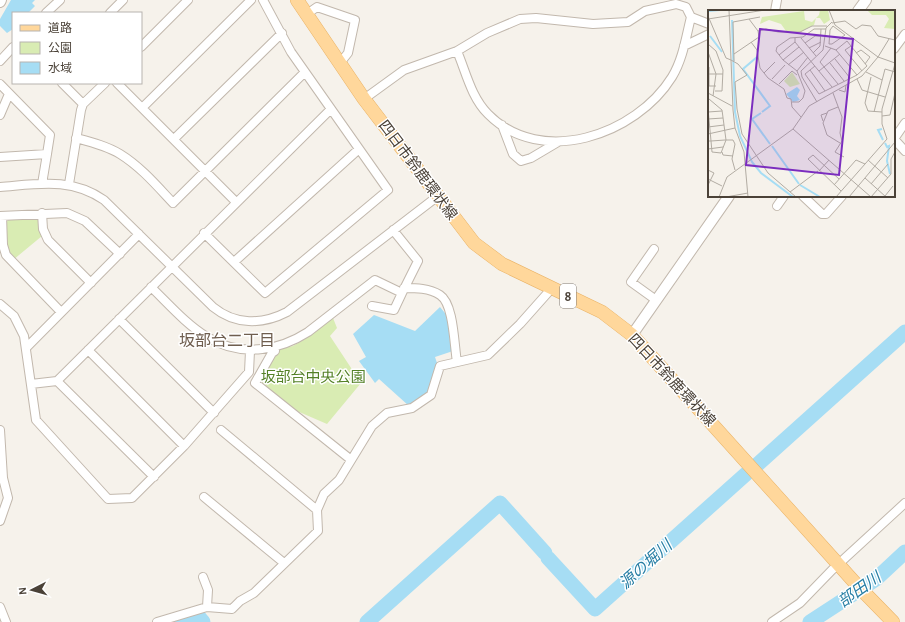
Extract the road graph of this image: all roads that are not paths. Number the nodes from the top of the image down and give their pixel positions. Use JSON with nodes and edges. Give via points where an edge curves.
{"nodes":[{"id":1,"x":60,"y":0,"type":"edge"},
{"id":2,"x":123,"y":0,"type":"edge"},
{"id":3,"x":188,"y":0,"type":"edge"},
{"id":4,"x":251,"y":0,"type":"edge"},
{"id":5,"x":263,"y":0,"type":"edge"},
{"id":6,"x":297,"y":0,"type":"edge"},
{"id":7,"x":777,"y":0,"type":"edge"},
{"id":8,"x":866,"y":0,"type":"edge"},
{"id":9,"x":775,"y":10,"type":"edge"},
{"id":10,"x":859,"y":10,"type":"edge"},
{"id":11,"x":47,"y":12,"type":"edge"},
{"id":12,"x":111,"y":12,"type":"edge"},
{"id":13,"x":306,"y":14,"type":"junction"},
{"id":14,"x":691,"y":17,"type":"junction"},
{"id":15,"x":708,"y":24,"type":"edge"},
{"id":16,"x":282,"y":33,"type":"junction"},
{"id":17,"x":708,"y":34,"type":"edge"},
{"id":18,"x":905,"y":34,"type":"edge"},
{"id":19,"x":142,"y":46,"type":"edge"},
{"id":20,"x":684,"y":46,"type":"junction"},
{"id":21,"x":12,"y":48,"type":"edge"},
{"id":22,"x":895,"y":48,"type":"edge"},
{"id":23,"x":457,"y":51,"type":"junction"},
{"id":24,"x":0,"y":61,"type":"edge"},
{"id":25,"x":340,"y":63,"type":"junction"},
{"id":26,"x":305,"y":72,"type":"junction"},
{"id":27,"x":0,"y":84,"type":"edge"},
{"id":28,"x":63,"y":84,"type":"edge"},
{"id":29,"x":103,"y":84,"type":"edge"},
{"id":30,"x":118,"y":84,"type":"edge"},
{"id":31,"x":9,"y":94,"type":"junction"},
{"id":32,"x":364,"y":99,"type":"junction"},
{"id":33,"x":83,"y":104,"type":"junction"},
{"id":34,"x":142,"y":108,"type":"junction"},
{"id":35,"x":331,"y":109,"type":"junction"},
{"id":36,"x":0,"y":115,"type":"edge"},
{"id":37,"x":905,"y":123,"type":"edge"},
{"id":38,"x":502,"y":126,"type":"junction"},
{"id":39,"x":895,"y":136,"type":"edge"},
{"id":40,"x":76,"y":138,"type":"junction"},
{"id":41,"x":174,"y":139,"type":"junction"},
{"id":42,"x":895,"y":139,"type":"edge"},
{"id":43,"x":560,"y":141,"type":"junction"},
{"id":44,"x":359,"y":148,"type":"junction"},
{"id":45,"x":905,"y":151,"type":"edge"},
{"id":46,"x":47,"y":154,"type":"junction"},
{"id":47,"x":0,"y":157,"type":"edge"},
{"id":48,"x":206,"y":171,"type":"junction"},
{"id":49,"x":42,"y":184,"type":"junction"},
{"id":50,"x":69,"y":184,"type":"junction"},
{"id":51,"x":0,"y":187,"type":"edge"},
{"id":52,"x":438,"y":196,"type":"junction"},
{"id":53,"x":728,"y":197,"type":"edge"},
{"id":54,"x":783,"y":197,"type":"edge"},
{"id":55,"x":804,"y":197,"type":"edge"},
{"id":56,"x":841,"y":197,"type":"edge"},
{"id":57,"x":236,"y":202,"type":"junction"},
{"id":58,"x":777,"y":206,"type":"dead end"},
{"id":59,"x":42,"y":213,"type":"junction"},
{"id":60,"x":1,"y":216,"type":"edge"},
{"id":61,"x":393,"y":230,"type":"junction"},
{"id":62,"x":204,"y":233,"type":"junction"},
{"id":63,"x":139,"y":234,"type":"junction"},
{"id":64,"x":654,"y":250,"type":"dead end"},
{"id":65,"x":120,"y":254,"type":"junction"},
{"id":66,"x":234,"y":262,"type":"junction"},
{"id":67,"x":171,"y":266,"type":"junction"},
{"id":68,"x":91,"y":283,"type":"junction"},
{"id":69,"x":151,"y":287,"type":"junction"},
{"id":70,"x":552,"y":288,"type":"junction"},
{"id":71,"x":403,"y":290,"type":"junction"},
{"id":72,"x":656,"y":300,"type":"junction"},
{"id":73,"x":0,"y":304,"type":"edge"},
{"id":74,"x":372,"y":306,"type":"dead end"},
{"id":75,"x":61,"y":312,"type":"junction"},
{"id":76,"x":119,"y":319,"type":"junction"},
{"id":77,"x":632,"y":335,"type":"junction"},
{"id":78,"x":27,"y":347,"type":"junction"},
{"id":79,"x":275,"y":347,"type":"junction"},
{"id":80,"x":88,"y":350,"type":"junction"},
{"id":81,"x":250,"y":351,"type":"junction"},
{"id":82,"x":457,"y":362,"type":"junction"},
{"id":83,"x":57,"y":381,"type":"junction"},
{"id":84,"x":31,"y":384,"type":"junction"},
{"id":85,"x":214,"y":413,"type":"junction"},
{"id":86,"x":0,"y":430,"type":"edge"},
{"id":87,"x":221,"y":430,"type":"dead end"},
{"id":88,"x":184,"y":446,"type":"junction"},
{"id":89,"x":350,"y":459,"type":"junction"},
{"id":90,"x":154,"y":477,"type":"junction"},
{"id":91,"x":204,"y":497,"type":"dead end"},
{"id":92,"x":905,"y":502,"type":"edge"},
{"id":93,"x":317,"y":510,"type":"junction"},
{"id":94,"x":0,"y":521,"type":"edge"},
{"id":95,"x":284,"y":563,"type":"junction"},
{"id":96,"x":839,"y":564,"type":"junction"},
{"id":97,"x":203,"y":577,"type":"dead end"},
{"id":98,"x":207,"y":607,"type":"junction"},
{"id":99,"x":0,"y":608,"type":"edge"},
{"id":100,"x":6,"y":622,"type":"edge"},
{"id":101,"x":157,"y":622,"type":"edge"},
{"id":102,"x":772,"y":622,"type":"edge"},
{"id":103,"x":893,"y":622,"type":"edge"}],
"edges":[{"from":1,"to":11,"type":"street"},
{"from":2,"to":12,"type":"street"},
{"from":3,"to":19,"type":"street"},
{"from":4,"to":34,"type":"street"},
{"from":5,"to":16,"type":"street"},
{"from":6,"to":13,"type":"main road","name":"四日市鈴鹿環状線","number":"8"},
{"from":7,"to":9,"type":"street"},
{"from":8,"to":10,"type":"street"},
{"from":13,"to":25,"type":"main road","name":"四日市鈴鹿環状線","number":"8"},
{"from":13,"to":25,"type":"street","via":[[317,7],[355,20],[348,53]]},
{"from":14,"to":15,"type":"street"},
{"from":14,"to":20,"type":"street"},
{"from":14,"to":23,"type":"street","via":[[686,7],[676,4],[645,11],[628,22],[593,24],[523,18],[499,27]]},
{"from":16,"to":26,"type":"street"},
{"from":16,"to":41,"type":"street"},
{"from":17,"to":20,"type":"street"},
{"from":18,"to":22,"type":"street"},
{"from":20,"to":43,"type":"street","via":[[676,70],[647,106],[603,133]]},
{"from":21,"to":24,"type":"street"},
{"from":23,"to":32,"type":"street","via":[[404,70]]},
{"from":23,"to":38,"type":"street","via":[[479,102]]},
{"from":25,"to":32,"type":"main road","name":"四日市鈴鹿環状線","number":"8"},
{"from":26,"to":35,"type":"street"},
{"from":26,"to":48,"type":"street"},
{"from":27,"to":31,"type":"street"},
{"from":28,"to":33,"type":"street"},
{"from":29,"to":33,"type":"street"},
{"from":30,"to":34,"type":"street"},
{"from":31,"to":36,"type":"street"},
{"from":31,"to":46,"type":"street","via":[[50,135]]},
{"from":32,"to":52,"type":"main road","name":"四日市鈴鹿環状線","number":"8"},
{"from":33,"to":40,"type":"street"},
{"from":34,"to":41,"type":"street"},
{"from":35,"to":44,"type":"street"},
{"from":35,"to":57,"type":"street"},
{"from":37,"to":39,"type":"street"},
{"from":38,"to":43,"type":"street","via":[[536,140]]},
{"from":38,"to":43,"type":"street","via":[[513,154],[521,161]]},
{"from":40,"to":48,"type":"street","via":[[120,154],[173,203]]},
{"from":40,"to":50,"type":"street"},
{"from":41,"to":48,"type":"street"},
{"from":42,"to":45,"type":"street"},
{"from":44,"to":66,"type":"street"},
{"from":44,"to":66,"type":"street","via":[[388,190],[265,293]]},
{"from":46,"to":47,"type":"street"},
{"from":46,"to":49,"type":"street"},
{"from":48,"to":57,"type":"street"},
{"from":49,"to":50,"type":"street"},
{"from":49,"to":51,"type":"street"},
{"from":50,"to":63,"type":"street","via":[[91,191],[104,200]]},
{"from":52,"to":61,"type":"street"},
{"from":52,"to":70,"type":"main road","name":"四日市鈴鹿環状線","number":"8","via":[[474,243],[502,264]]},
{"from":53,"to":72,"type":"street"},
{"from":54,"to":58,"type":"street"},
{"from":55,"to":56,"type":"street","via":[[822,214],[826,214]]},
{"from":57,"to":62,"type":"street"},
{"from":59,"to":60,"type":"street"},
{"from":59,"to":65,"type":"street","via":[[60,212],[80,218]]},
{"from":59,"to":68,"type":"street","via":[[43,229],[48,240]]},
{"from":60,"to":75,"type":"street","via":[[6,255]]},
{"from":61,"to":67,"type":"street","via":[[286,312],[261,321],[245,322],[219,312]]},
{"from":61,"to":71,"type":"street","via":[[418,261]]},
{"from":62,"to":66,"type":"street"},
{"from":62,"to":67,"type":"street"},
{"from":63,"to":65,"type":"street"},
{"from":63,"to":67,"type":"street"},
{"from":64,"to":72,"type":"street","via":[[631,282]]},
{"from":65,"to":68,"type":"street"},
{"from":67,"to":69,"type":"street"},
{"from":68,"to":75,"type":"street"},
{"from":69,"to":76,"type":"street"},
{"from":69,"to":81,"type":"street","via":[[195,330],[210,340],[231,348]]},
{"from":70,"to":77,"type":"main road","name":"四日市鈴鹿環状線","number":"8","via":[[602,312]]},
{"from":70,"to":82,"type":"street","via":[[488,355]]},
{"from":71,"to":74,"type":"street","via":[[394,310]]},
{"from":71,"to":79,"type":"street","via":[[375,280],[308,332],[289,343]]},
{"from":71,"to":82,"type":"street","via":[[425,289],[441,295],[452,315]]},
{"from":72,"to":77,"type":"street"},
{"from":73,"to":78,"type":"street","via":[[17,321]]},
{"from":75,"to":78,"type":"street"},
{"from":76,"to":80,"type":"street"},
{"from":76,"to":85,"type":"street"},
{"from":77,"to":96,"type":"main road","name":"四日市鈴鹿環状線","number":"8"},
{"from":78,"to":84,"type":"street"},
{"from":79,"to":81,"type":"street"},
{"from":79,"to":89,"type":"street","via":[[255,383]]},
{"from":80,"to":83,"type":"street"},
{"from":80,"to":88,"type":"street"},
{"from":81,"to":85,"type":"street","via":[[249,372]]},
{"from":82,"to":89,"type":"street","via":[[440,366],[432,395],[412,408],[378,419]]},
{"from":83,"to":84,"type":"street"},
{"from":83,"to":90,"type":"street"},
{"from":84,"to":90,"type":"street","via":[[36,420],[108,499],[132,498]]},
{"from":85,"to":88,"type":"street"},
{"from":86,"to":94,"type":"street","via":[[3,478],[8,498]]},
{"from":87,"to":93,"type":"street"},
{"from":88,"to":90,"type":"street"},
{"from":89,"to":93,"type":"street","via":[[339,480],[324,494]]},
{"from":91,"to":95,"type":"street"},
{"from":92,"to":96,"type":"street"},
{"from":93,"to":95,"type":"street","via":[[318,531]]},
{"from":95,"to":98,"type":"street","via":[[254,593],[232,609]]},
{"from":96,"to":102,"type":"street","via":[[800,603]]},
{"from":96,"to":103,"type":"main road","name":"四日市鈴鹿環状線","number":"8"},
{"from":97,"to":98,"type":"street","via":[[208,590]]},
{"from":98,"to":101,"type":"street"},
{"from":99,"to":100,"type":"street"}]}
